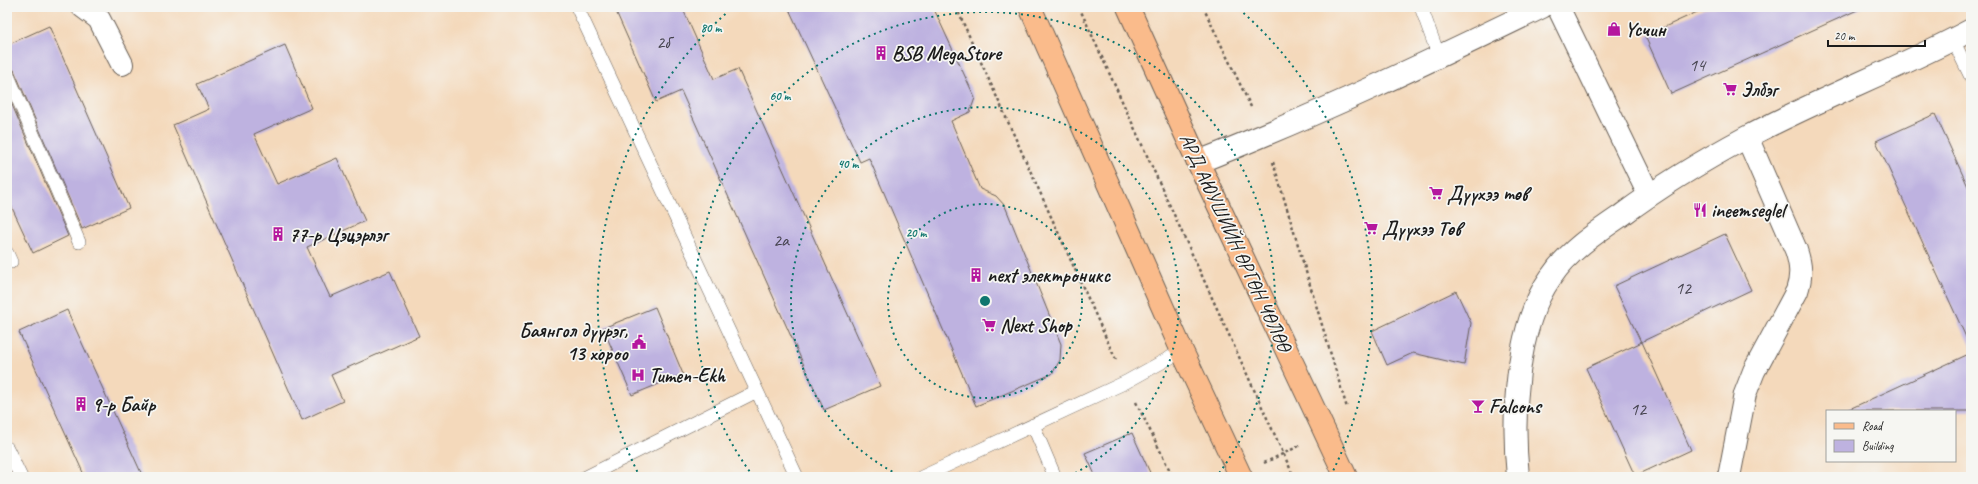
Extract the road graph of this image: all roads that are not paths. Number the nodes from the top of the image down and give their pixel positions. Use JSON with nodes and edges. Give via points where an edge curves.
{"nodes":[{"id":1,"x":83,"y":7,"type":"edge"},
{"id":2,"x":577,"y":7,"type":"edge"},
{"id":3,"x":1030,"y":7,"type":"edge"},
{"id":4,"x":1128,"y":7,"type":"edge"},
{"id":5,"x":1421,"y":7,"type":"edge"},
{"id":6,"x":1558,"y":7,"type":"edge"},
{"id":7,"x":1531,"y":9,"type":"edge"},
{"id":8,"x":1962,"y":35,"type":"edge"},
{"id":9,"x":1439,"y":57,"type":"junction"},
{"id":10,"x":122,"y":64,"type":"dead end"},
{"id":11,"x":7,"y":73,"type":"edge"},
{"id":12,"x":1971,"y":77,"type":"edge"},
{"id":13,"x":1747,"y":137,"type":"junction"},
{"id":14,"x":1198,"y":162,"type":"junction"},
{"id":15,"x":1649,"y":195,"type":"junction"},
{"id":16,"x":79,"y":242,"type":"dead end"},
{"id":17,"x":1182,"y":351,"type":"junction"},
{"id":18,"x":757,"y":391,"type":"junction"},
{"id":19,"x":1033,"y":425,"type":"junction"},
{"id":20,"x":7,"y":448,"type":"edge"},
{"id":21,"x":1240,"y":476,"type":"edge"},
{"id":22,"x":21,"y":477,"type":"edge"},
{"id":23,"x":586,"y":477,"type":"edge"},
{"id":24,"x":797,"y":477,"type":"edge"},
{"id":25,"x":922,"y":477,"type":"edge"},
{"id":26,"x":1055,"y":477,"type":"edge"},
{"id":27,"x":1346,"y":477,"type":"edge"},
{"id":28,"x":1518,"y":477,"type":"edge"},
{"id":29,"x":1729,"y":477,"type":"edge"}],
"edges":[{"from":1,"to":10,"type":"street","via":[[99,19]]},
{"from":2,"to":18,"type":"lane"},
{"from":3,"to":17,"type":"main road"},
{"from":4,"to":14,"type":"main road","name":"АРД АЮУШИЙН ӨРГӨН ЧӨЛӨӨ"},
{"from":5,"to":9,"type":"lane"},
{"from":6,"to":15,"type":"street"},
{"from":7,"to":9,"type":"street"},
{"from":8,"to":12,"type":"lane"},
{"from":8,"to":13,"type":"street"},
{"from":9,"to":14,"type":"street","via":[[1265,136]]},
{"from":11,"to":16,"type":"lane"},
{"from":13,"to":15,"type":"street"},
{"from":13,"to":29,"type":"street","via":[[1796,250],[1801,270],[1797,291],[1754,371],[1745,394]]},
{"from":14,"to":27,"type":"main road","name":"АРД АЮУШИЙН ӨРГӨН ЧӨЛӨӨ"},
{"from":15,"to":28,"type":"street","via":[[1605,226],[1564,261],[1550,277],[1542,293],[1527,332],[1515,396],[1514,444]]},
{"from":17,"to":19,"type":"lane","via":[[1126,382]]},
{"from":17,"to":21,"type":"main road"},
{"from":18,"to":23,"type":"lane"},
{"from":18,"to":24,"type":"lane"},
{"from":19,"to":25,"type":"lane"},
{"from":19,"to":26,"type":"lane"},
{"from":20,"to":22,"type":"lane"}]}
